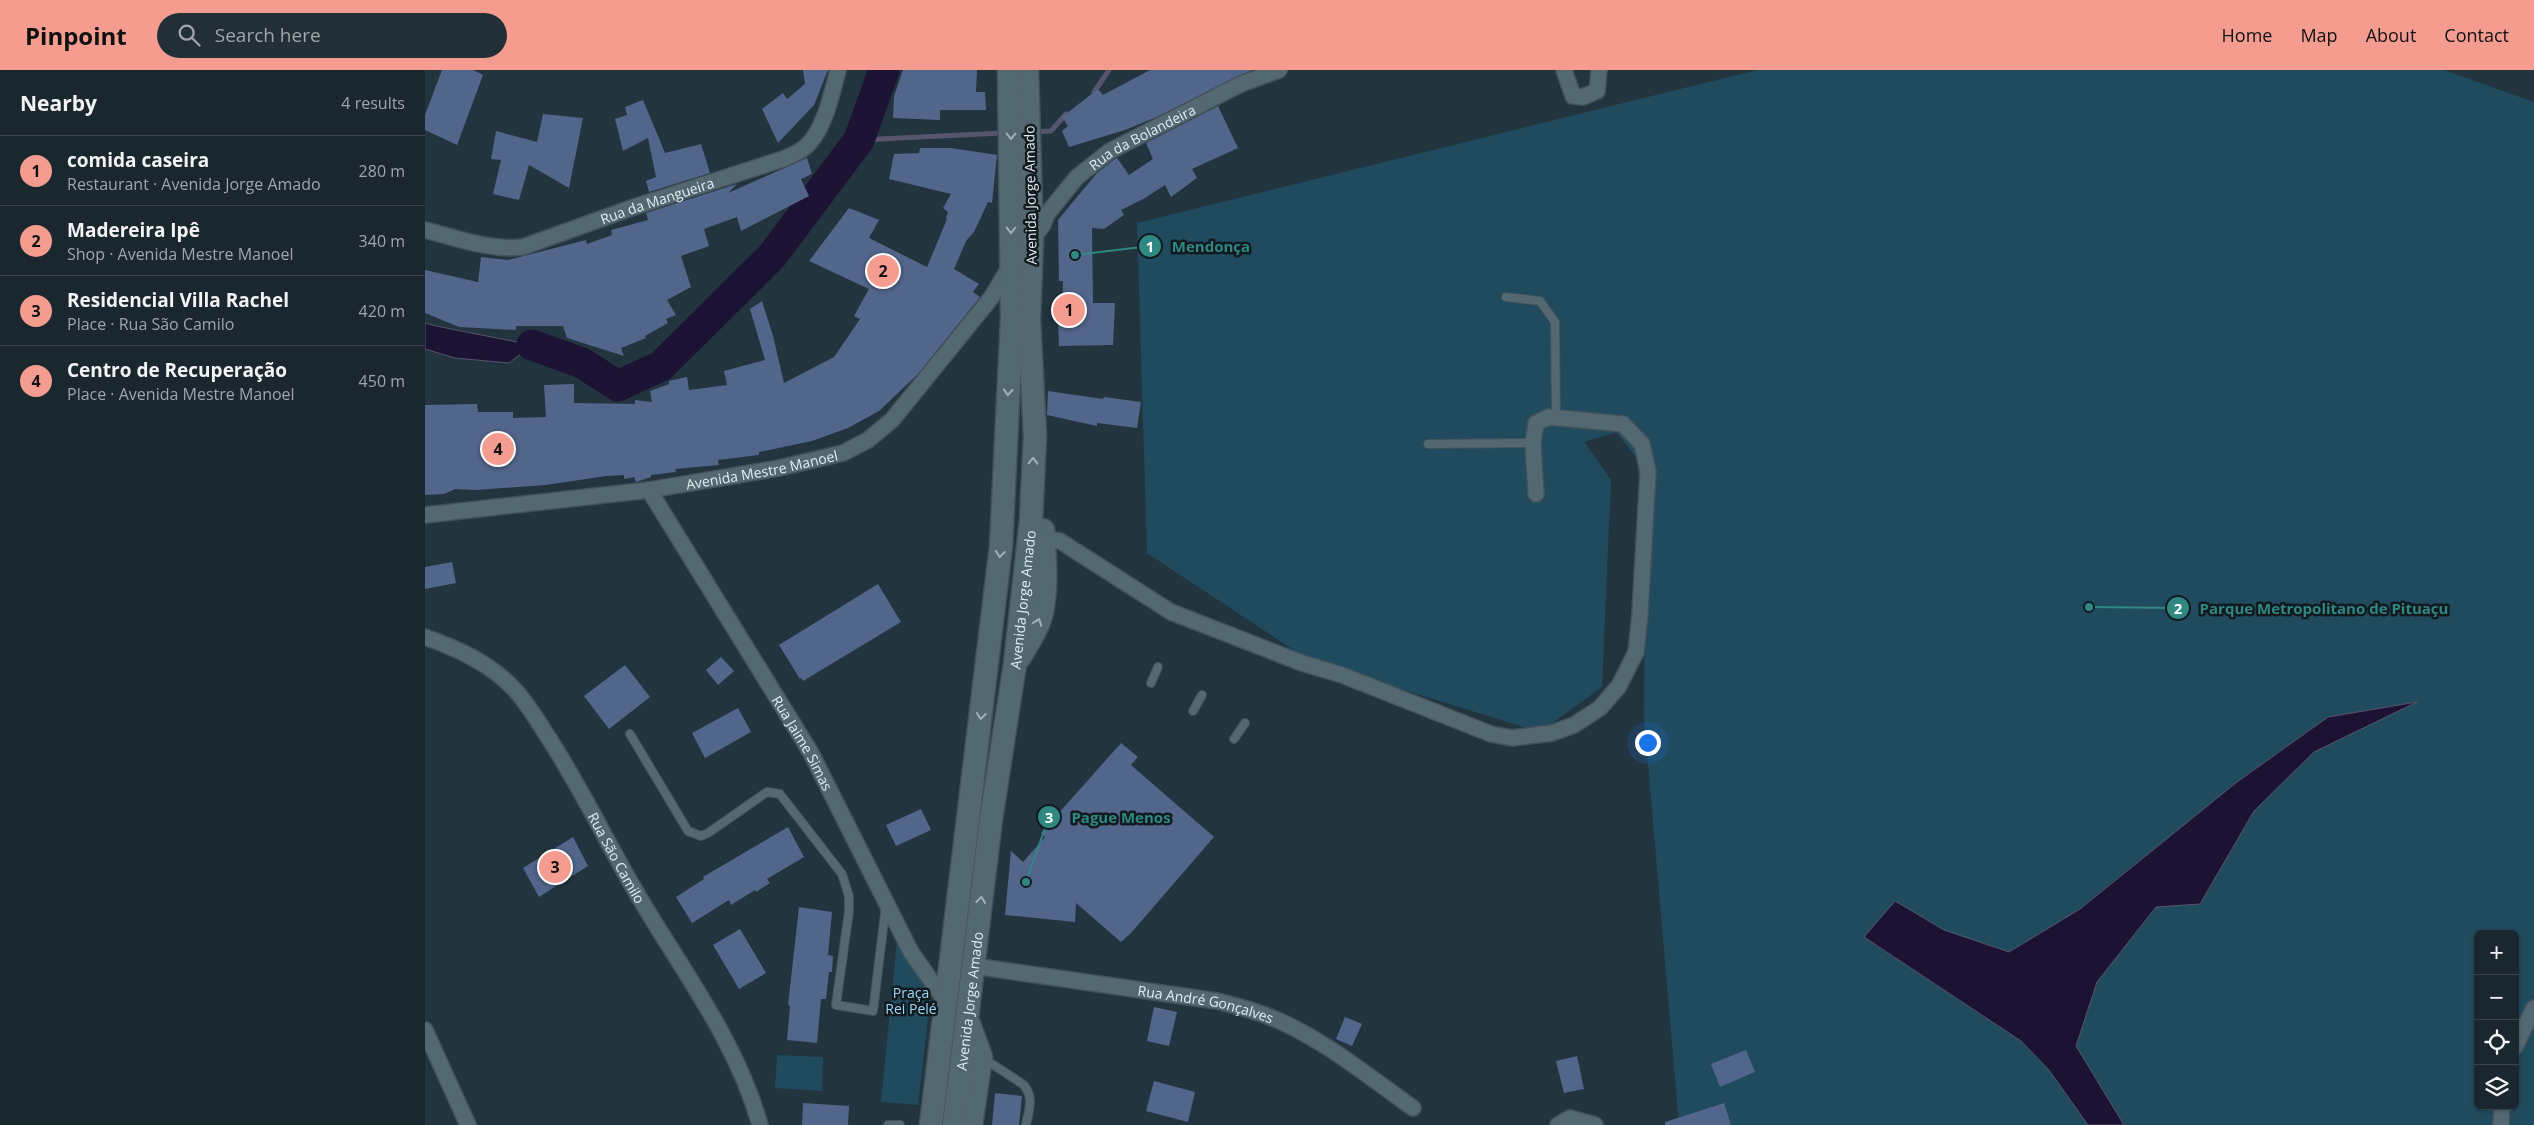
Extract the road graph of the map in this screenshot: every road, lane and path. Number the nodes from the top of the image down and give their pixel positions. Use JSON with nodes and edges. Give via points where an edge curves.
{"nodes":[{"id":1,"x":838,"y":70,"type":"edge"},
{"id":2,"x":1279,"y":70,"type":"edge"},
{"id":3,"x":1564,"y":70,"type":"edge"},
{"id":4,"x":1599,"y":70,"type":"edge"},
{"id":5,"x":1019,"y":80,"type":"edge"},
{"id":6,"x":1021,"y":178,"type":"junction"},
{"id":7,"x":425,"y":230,"type":"edge"},
{"id":8,"x":1032,"y":239,"type":"junction"},
{"id":9,"x":1011,"y":264,"type":"junction"},
{"id":10,"x":1506,"y":297,"type":"dead end"},
{"id":11,"x":1020,"y":319,"type":"junction"},
{"id":12,"x":1556,"y":417,"type":"junction"},
{"id":13,"x":1533,"y":443,"type":"junction"},
{"id":14,"x":1428,"y":444,"type":"dead end"},
{"id":15,"x":649,"y":490,"type":"junction"},
{"id":16,"x":1536,"y":494,"type":"dead end"},
{"id":17,"x":1003,"y":495,"type":"junction"},
{"id":18,"x":1032,"y":497,"type":"junction"},
{"id":19,"x":425,"y":515,"type":"edge"},
{"id":20,"x":1052,"y":540,"type":"junction"},
{"id":21,"x":425,"y":637,"type":"edge"},
{"id":22,"x":1015,"y":664,"type":"junction"},
{"id":23,"x":1158,"y":667,"type":"dead end"},
{"id":24,"x":1151,"y":683,"type":"dead end"},
{"id":25,"x":1202,"y":694,"type":"dead end"},
{"id":26,"x":1193,"y":711,"type":"dead end"},
{"id":27,"x":1245,"y":723,"type":"dead end"},
{"id":28,"x":630,"y":734,"type":"dead end"},
{"id":29,"x":1234,"y":740,"type":"dead end"},
{"id":30,"x":886,"y":901,"type":"junction"},
{"id":31,"x":973,"y":966,"type":"junction"},
{"id":32,"x":946,"y":1002,"type":"junction"},
{"id":33,"x":2534,"y":1008,"type":"edge"},
{"id":34,"x":968,"y":1023,"type":"junction"},
{"id":35,"x":425,"y":1030,"type":"edge"},
{"id":36,"x":2519,"y":1039,"type":"edge"},
{"id":37,"x":981,"y":1057,"type":"junction"},
{"id":38,"x":1413,"y":1108,"type":"dead end"},
{"id":39,"x":2502,"y":1110,"type":"edge"},
{"id":40,"x":468,"y":1125,"type":"edge"},
{"id":41,"x":760,"y":1125,"type":"edge"},
{"id":42,"x":888,"y":1125,"type":"edge"},
{"id":43,"x":900,"y":1125,"type":"edge"},
{"id":44,"x":931,"y":1125,"type":"edge"},
{"id":45,"x":954,"y":1125,"type":"edge"},
{"id":46,"x":971,"y":1125,"type":"edge"},
{"id":47,"x":1026,"y":1125,"type":"edge"},
{"id":48,"x":1558,"y":1125,"type":"edge"},
{"id":49,"x":1595,"y":1125,"type":"edge"},
{"id":50,"x":2501,"y":1125,"type":"edge"}],
"edges":[{"from":1,"to":7,"type":"street","name":"Rua da Mangueira","via":[[820,126],[805,147],[783,160],[634,207],[523,247],[490,246]]},
{"from":2,"to":8,"type":"street","name":"Rua da Bolandeira","via":[[1241,84],[1104,155],[1077,176]]},
{"from":3,"to":4,"type":"street","via":[[1575,97],[1597,91]]},
{"from":5,"to":6,"type":"main road","name":"Avenida Jorge Amado"},
{"from":6,"to":8,"type":"main road","name":"Avenida Jorge Amado"},
{"from":6,"to":9,"type":"main road","name":"Avenida Jorge Amado","one_way":true},
{"from":8,"to":11,"type":"main road","name":"Avenida Jorge Amado"},
{"from":9,"to":11,"type":"main road","name":"Avenida Jorge Amado"},
{"from":9,"to":15,"type":"street","name":"Avenida Mestre Manoel","via":[[991,298],[918,390],[892,420],[868,440],[829,458]]},
{"from":10,"to":12,"type":"lane","via":[[1540,301],[1555,322]]},
{"from":11,"to":17,"type":"main road","name":"Avenida Jorge Amado","one_way":true},
{"from":18,"to":11,"type":"main road","name":"Avenida Jorge Amado","one_way":true,"via":[[1035,436]]},
{"from":12,"to":13,"type":"street","via":[[1536,423]]},
{"from":12,"to":20,"type":"street","via":[[1623,424],[1642,444],[1648,472],[1640,614],[1636,652],[1619,686],[1600,708],[1574,726],[1532,737],[1491,734],[1391,693],[1302,663],[1171,612]]},
{"from":13,"to":14,"type":"lane"},
{"from":13,"to":16,"type":"street"},
{"from":15,"to":19,"type":"street","name":"Avenida Mestre Manoel"},
{"from":15,"to":30,"type":"street","name":"Rua Jaime Simas","via":[[811,753]]},
{"from":17,"to":18,"type":"main road"},
{"from":17,"to":32,"type":"main road","name":"Avenida Jorge Amado","one_way":true,"via":[[1000,556]]},
{"from":18,"to":20,"type":"main road","via":[[1041,503]]},
{"from":18,"to":22,"type":"main road","name":"Avenida Jorge Amado"},
{"from":22,"to":20,"type":"main road","one_way":true,"via":[[1040,619]]},
{"from":21,"to":41,"type":"street","name":"Rua São Camilo","via":[[455,648],[483,664],[512,687],[533,714],[567,765],[633,886],[715,1020],[737,1064]]},
{"from":31,"to":22,"type":"main road","name":"Avenida Jorge Amado","one_way":true},
{"from":23,"to":24,"type":"lane"},
{"from":25,"to":26,"type":"lane"},
{"from":27,"to":29,"type":"lane"},
{"from":28,"to":30,"type":"lane","via":[[688,830],[701,836],[708,833],[767,792],[773,792],[783,798],[842,874],[849,896],[849,911],[836,1005],[873,1010]]},
{"from":30,"to":32,"type":"street","name":"Rua Jaime Simas","via":[[911,952]]},
{"from":31,"to":34,"type":"main road","name":"Avenida Jorge Amado"},
{"from":31,"to":38,"type":"street","name":"Rua André Gonçalves","via":[[1217,1001],[1255,1012],[1285,1023],[1321,1043]]},
{"from":32,"to":44,"type":"main road","name":"Avenida Jorge Amado"},
{"from":33,"to":36,"type":"street"},
{"from":34,"to":37,"type":"main road"},
{"from":34,"to":45,"type":"main road","name":"Avenida Jorge Amado"},
{"from":35,"to":40,"type":"street"},
{"from":37,"to":46,"type":"main road"},
{"from":37,"to":47,"type":"lane","via":[[1029,1091]]},
{"from":39,"to":50,"type":"street"},
{"from":42,"to":43,"type":"lane"},
{"from":48,"to":49,"type":"street","via":[[1570,1118]]}]}
